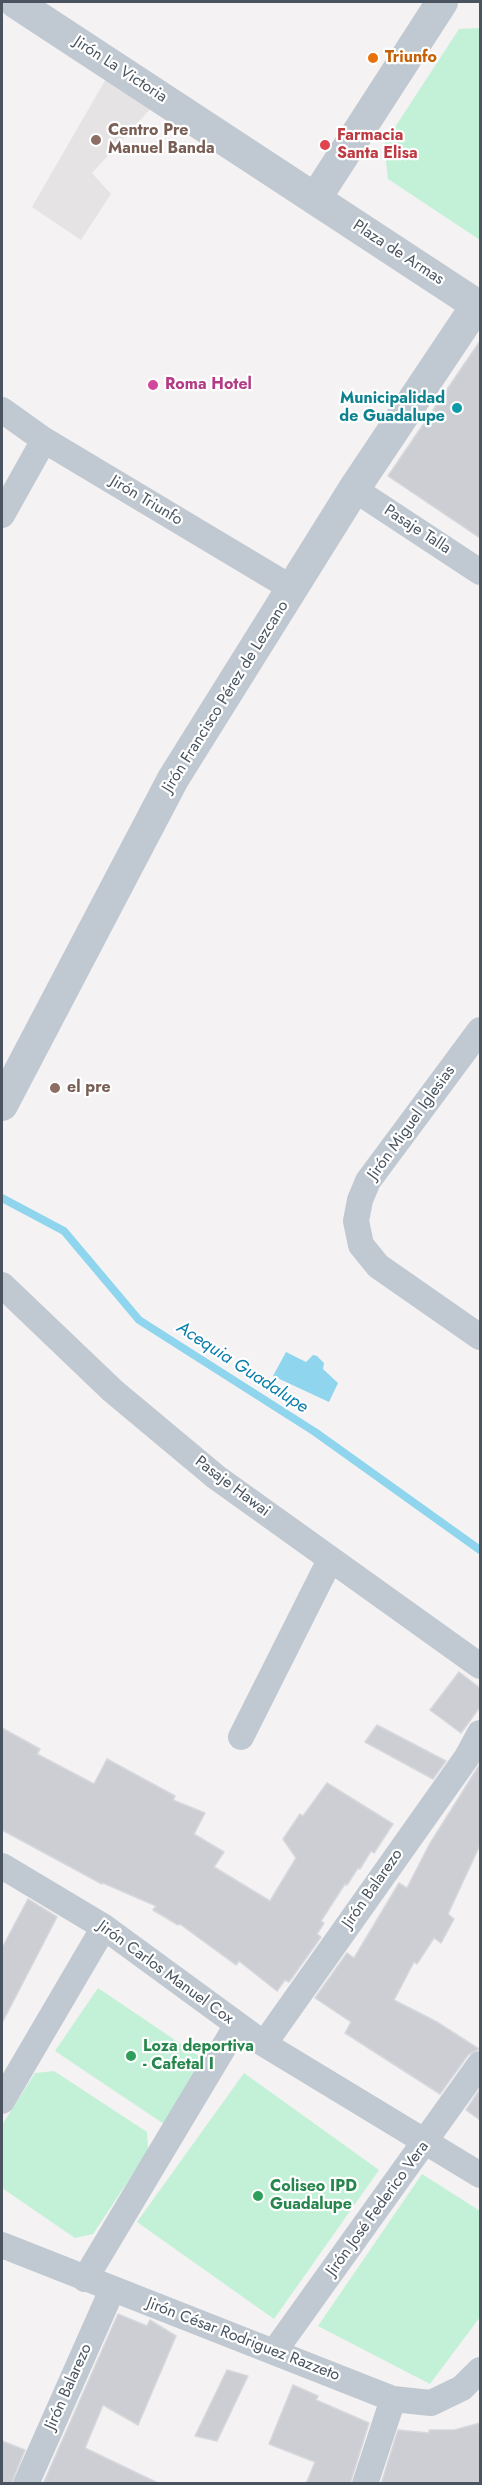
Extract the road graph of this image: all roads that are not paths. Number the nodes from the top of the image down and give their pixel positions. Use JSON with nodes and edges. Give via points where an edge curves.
{"nodes":[{"id":1,"x":15,"y":2,"type":"edge"},
{"id":2,"x":442,"y":2,"type":"edge"},
{"id":3,"x":315,"y":199,"type":"junction"},
{"id":4,"x":479,"y":306,"type":"edge"},
{"id":5,"x":2,"y":410,"type":"edge"},
{"id":6,"x":44,"y":440,"type":"junction"},
{"id":7,"x":354,"y":489,"type":"junction"},
{"id":8,"x":2,"y":515,"type":"edge"},
{"id":9,"x":480,"y":572,"type":"edge"},
{"id":10,"x":293,"y":589,"type":"junction"},
{"id":11,"x":480,"y":1030,"type":"edge"},
{"id":12,"x":2,"y":1105,"type":"edge"},
{"id":13,"x":2,"y":1286,"type":"edge"},
{"id":14,"x":480,"y":1337,"type":"edge"},
{"id":15,"x":330,"y":1560,"type":"junction"},
{"id":16,"x":480,"y":1666,"type":"edge"},
{"id":17,"x":480,"y":1733,"type":"edge"},
{"id":18,"x":241,"y":1737,"type":"dead end"},
{"id":19,"x":474,"y":1762,"type":"edge"},
{"id":20,"x":2,"y":1866,"type":"edge"},
{"id":21,"x":104,"y":1927,"type":"junction"},
{"id":22,"x":237,"y":2025,"type":"junction"},
{"id":23,"x":264,"y":2044,"type":"junction"},
{"id":24,"x":480,"y":2064,"type":"edge"},
{"id":25,"x":2,"y":2101,"type":"edge"},
{"id":26,"x":426,"y":2143,"type":"junction"},
{"id":27,"x":480,"y":2175,"type":"edge"},
{"id":28,"x":2,"y":2245,"type":"edge"},
{"id":29,"x":85,"y":2278,"type":"junction"},
{"id":30,"x":112,"y":2290,"type":"junction"},
{"id":31,"x":274,"y":2352,"type":"junction"},
{"id":32,"x":480,"y":2370,"type":"edge"},
{"id":33,"x":393,"y":2399,"type":"junction"},
{"id":34,"x":26,"y":2484,"type":"edge"},
{"id":35,"x":365,"y":2484,"type":"edge"}],
"edges":[{"from":1,"to":3,"type":"street","name":"Jirón La Victoria"},
{"from":2,"to":3,"type":"street"},
{"from":3,"to":4,"type":"street","name":"Plaza de Armas"},
{"from":4,"to":7,"type":"street","name":"Jirón Francisco Pérez de Lezcano"},
{"from":5,"to":6,"type":"street","name":"Jirón Triunfo"},
{"from":6,"to":8,"type":"street"},
{"from":6,"to":10,"type":"street","name":"Jirón Triunfo"},
{"from":7,"to":9,"type":"street","name":"Pasaje Talla"},
{"from":7,"to":10,"type":"street","name":"Jirón Francisco Pérez de Lezcano"},
{"from":10,"to":12,"type":"street","name":"Jirón Francisco Pérez de Lezcano","via":[[173,778]]},
{"from":11,"to":14,"type":"street","name":"Jirón Miguel Iglesias","via":[[368,1181],[356,1221],[361,1245],[378,1266]]},
{"from":13,"to":15,"type":"street","name":"Pasaje Hawai","via":[[216,1477]]},
{"from":15,"to":16,"type":"street","name":"Pasaje Hawai"},
{"from":15,"to":18,"type":"street"},
{"from":17,"to":19,"type":"street","name":"Jirón Balarezo"},
{"from":19,"to":23,"type":"street","name":"Jirón Balarezo"},
{"from":20,"to":21,"type":"street","name":"Jirón Carlos Manuel Cox"},
{"from":21,"to":22,"type":"street","name":"Jirón Carlos Manuel Cox"},
{"from":21,"to":25,"type":"street"},
{"from":22,"to":23,"type":"street","name":"Jirón Carlos Manuel Cox"},
{"from":22,"to":29,"type":"street"},
{"from":23,"to":26,"type":"street","name":"Jirón Carlos Manuel Cox"},
{"from":24,"to":26,"type":"street","name":"Jirón José Federico Vera"},
{"from":26,"to":27,"type":"street","name":"Jirón Carlos Manuel Cox"},
{"from":26,"to":31,"type":"street","name":"Jirón José Federico Vera"},
{"from":28,"to":29,"type":"street","name":"Jirón César Rodriguez Razzeto"},
{"from":29,"to":30,"type":"street","name":"Jirón César Rodriguez Razzeto"},
{"from":30,"to":31,"type":"street","name":"Jirón César Rodriguez Razzeto"},
{"from":30,"to":34,"type":"street","name":"Jirón Balarezo"},
{"from":31,"to":33,"type":"street","name":"Jirón César Rodriguez Razzeto"},
{"from":32,"to":33,"type":"street","name":"Jirón César Rodriguez Razzeto","via":[[462,2388],[431,2403]]},
{"from":33,"to":35,"type":"street"}]}
